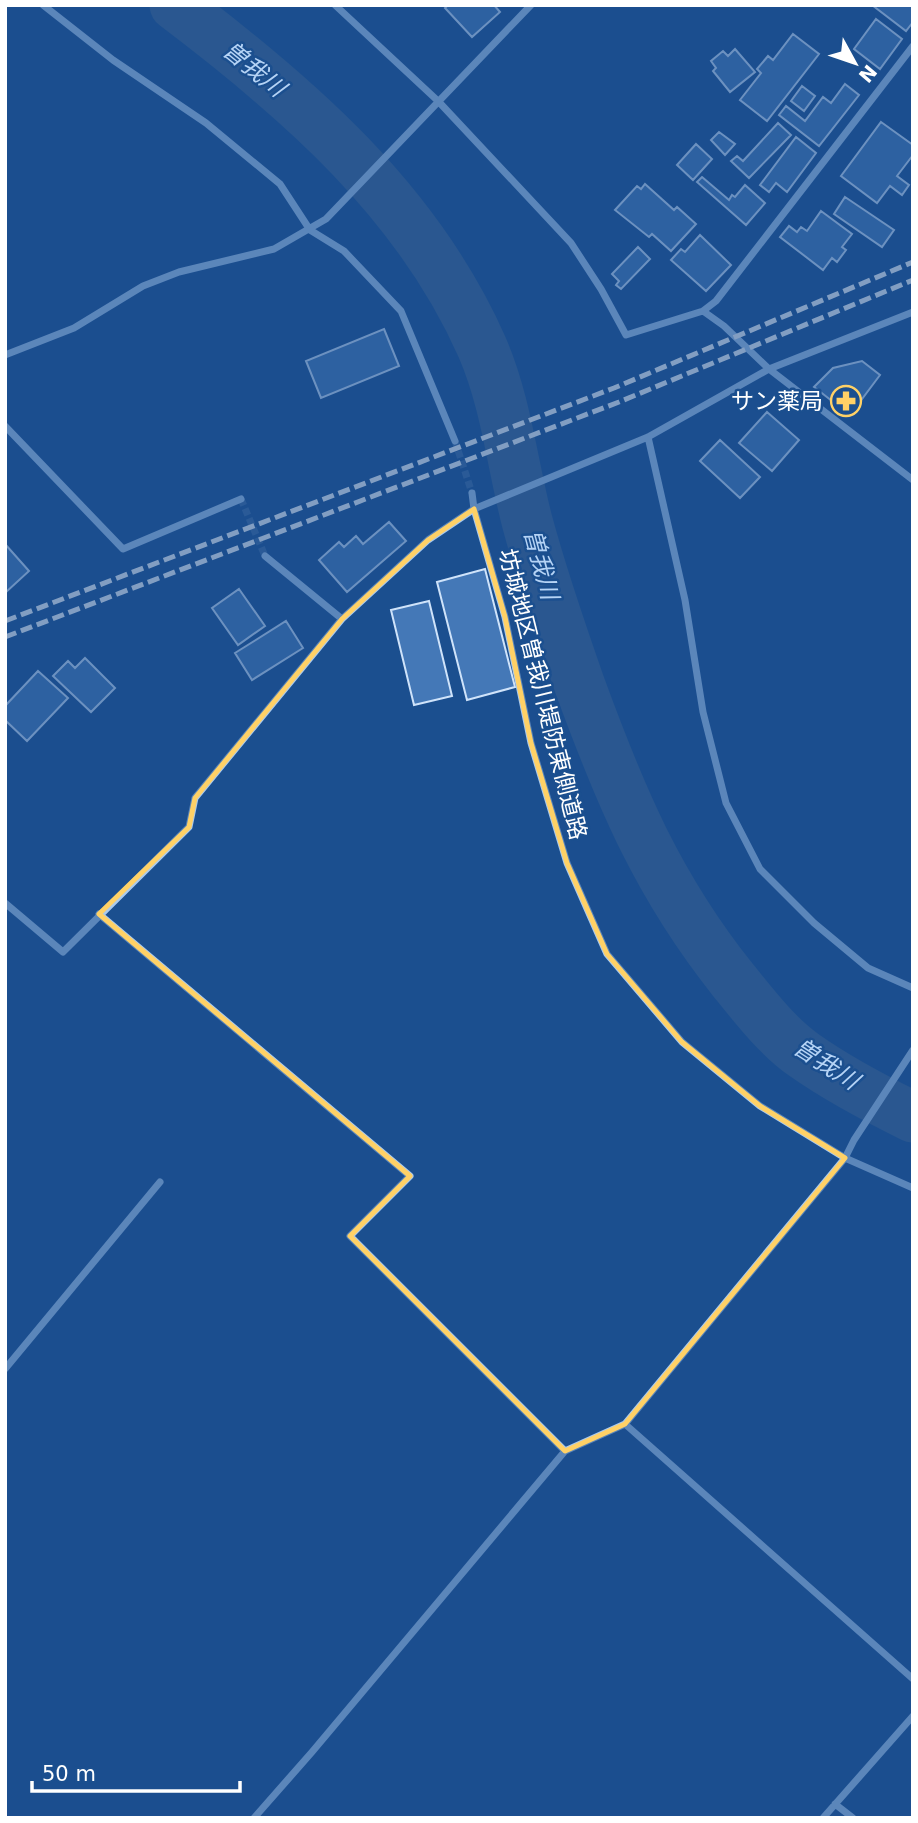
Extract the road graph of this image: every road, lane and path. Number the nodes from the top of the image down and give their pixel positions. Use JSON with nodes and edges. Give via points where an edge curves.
{"nodes":[{"id":1,"x":43,"y":5,"type":"edge"},
{"id":2,"x":335,"y":5,"type":"edge"},
{"id":3,"x":531,"y":5,"type":"edge"},
{"id":4,"x":913,"y":46,"type":"edge"},
{"id":5,"x":438,"y":101,"type":"junction"},
{"id":6,"x":310,"y":230,"type":"junction"},
{"id":7,"x":703,"y":311,"type":"junction"},
{"id":8,"x":913,"y":312,"type":"edge"},
{"id":9,"x":5,"y":355,"type":"edge"},
{"id":10,"x":769,"y":369,"type":"junction"},
{"id":11,"x":5,"y":426,"type":"edge"},
{"id":12,"x":648,"y":437,"type":"junction"},
{"id":13,"x":455,"y":441,"type":"tunnel mouth"},
{"id":14,"x":913,"y":480,"type":"edge"},
{"id":15,"x":472,"y":493,"type":"tunnel mouth"},
{"id":16,"x":241,"y":499,"type":"dead end"},
{"id":17,"x":474,"y":509,"type":"junction"},
{"id":18,"x":265,"y":556,"type":"tunnel mouth"},
{"id":19,"x":342,"y":619,"type":"junction"},
{"id":20,"x":5,"y":903,"type":"edge"},
{"id":21,"x":99,"y":914,"type":"junction"},
{"id":22,"x":913,"y":988,"type":"edge"},
{"id":23,"x":913,"y":1050,"type":"edge"},
{"id":24,"x":845,"y":1158,"type":"junction"},
{"id":25,"x":160,"y":1182,"type":"dead end"},
{"id":26,"x":913,"y":1188,"type":"edge"},
{"id":27,"x":5,"y":1369,"type":"edge"},
{"id":28,"x":625,"y":1424,"type":"junction"},
{"id":29,"x":565,"y":1451,"type":"junction"},
{"id":30,"x":913,"y":1679,"type":"edge"},
{"id":31,"x":913,"y":1716,"type":"edge"},
{"id":32,"x":835,"y":1804,"type":"junction"},
{"id":33,"x":254,"y":1818,"type":"edge"},
{"id":34,"x":823,"y":1818,"type":"edge"},
{"id":35,"x":852,"y":1818,"type":"edge"}],
"edges":[{"from":1,"to":6,"type":"street","via":[[280,184]]},
{"from":2,"to":5,"type":"street"},
{"from":3,"to":5,"type":"street"},
{"from":4,"to":7,"type":"street","via":[[716,301]]},
{"from":5,"to":6,"type":"street","via":[[326,219]]},
{"from":5,"to":7,"type":"street","via":[[571,243],[626,335]]},
{"from":6,"to":9,"type":"street","via":[[274,249],[179,272],[143,286],[74,328]]},
{"from":6,"to":13,"type":"street","via":[[344,251],[401,311]]},
{"from":7,"to":10,"type":"street"},
{"from":8,"to":10,"type":"street"},
{"from":10,"to":12,"type":"street"},
{"from":10,"to":14,"type":"street"},
{"from":11,"to":16,"type":"street","via":[[122,549]]},
{"from":12,"to":17,"type":"street"},
{"from":12,"to":22,"type":"street","via":[[685,600],[703,712],[726,803],[760,869],[814,923],[868,968]]},
{"from":15,"to":17,"type":"street","name":"坊城地区曽我川堤防東側道路"},
{"from":17,"to":19,"type":"street","via":[[428,540]]},
{"from":17,"to":24,"type":"street","name":"坊城地区曽我川堤防東側道路","via":[[505,617],[531,743],[567,863],[607,954],[682,1042],[760,1106]]},
{"from":18,"to":19,"type":"street"},
{"from":19,"to":21,"type":"street","via":[[195,798],[189,827]]},
{"from":20,"to":21,"type":"street","via":[[63,952]]},
{"from":21,"to":29,"type":"street","via":[[410,1176],[350,1236]]},
{"from":23,"to":24,"type":"street"},
{"from":24,"to":26,"type":"street","name":"坊城地区曽我川堤防東側道路"},
{"from":24,"to":28,"type":"street"},
{"from":25,"to":27,"type":"street"},
{"from":28,"to":29,"type":"street"},
{"from":28,"to":30,"type":"street"},
{"from":29,"to":33,"type":"street"},
{"from":31,"to":32,"type":"street"},
{"from":32,"to":34,"type":"street"},
{"from":32,"to":35,"type":"street"}]}
